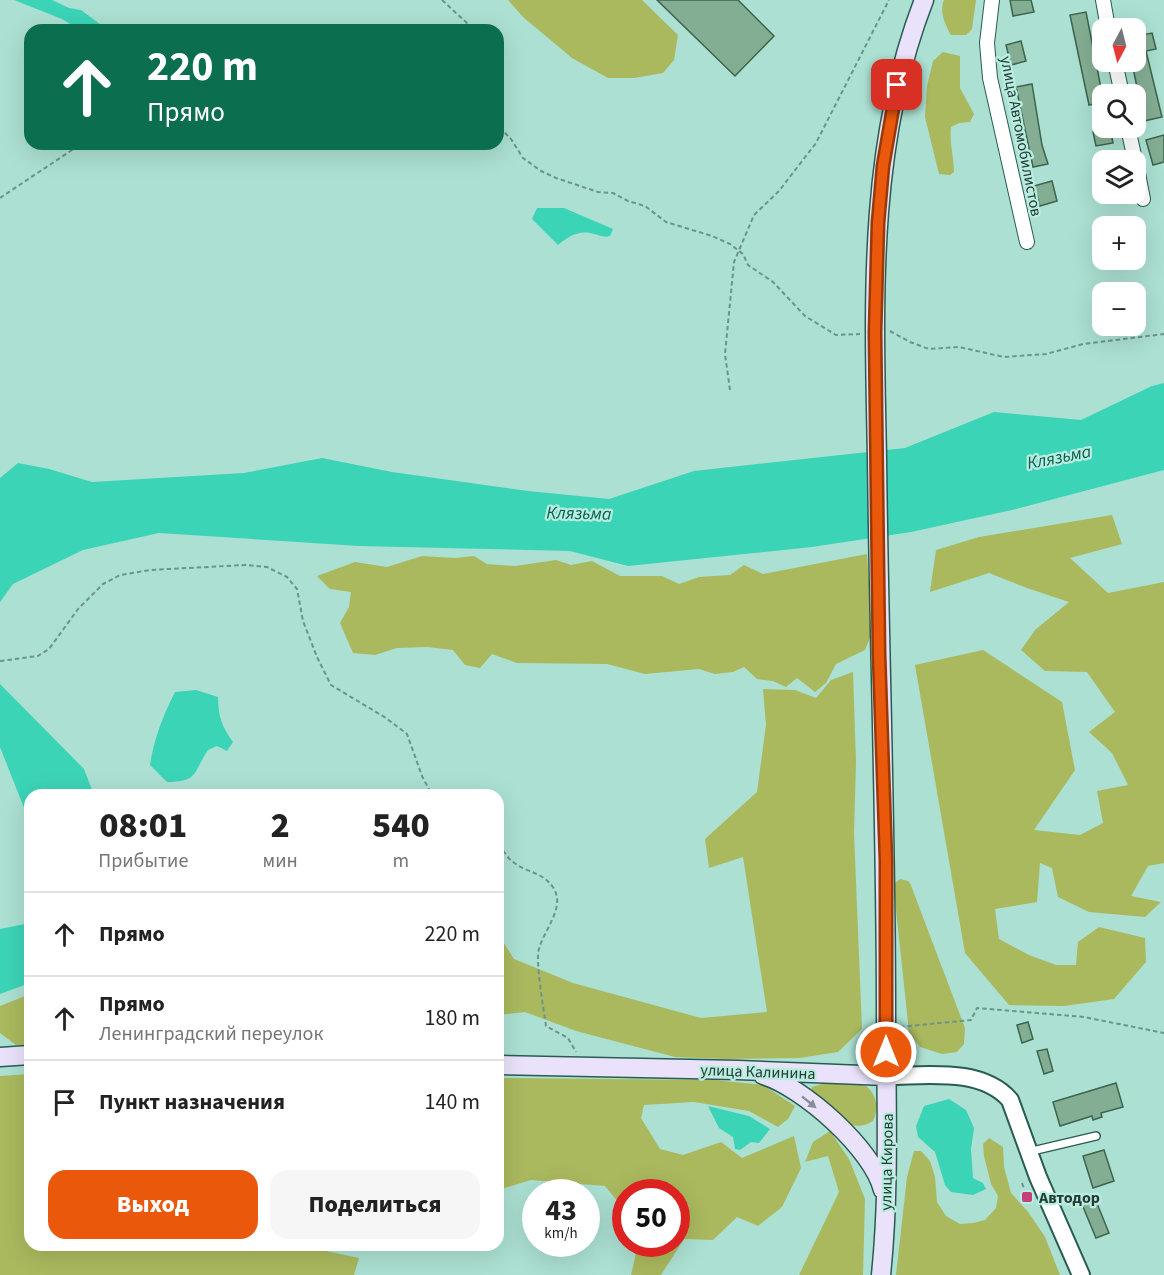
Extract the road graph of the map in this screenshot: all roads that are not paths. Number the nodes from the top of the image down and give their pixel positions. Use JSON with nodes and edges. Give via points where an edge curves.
{"nodes":[{"id":1,"x":924,"y":0,"type":"edge"},
{"id":2,"x":992,"y":0,"type":"edge"},
{"id":3,"x":1102,"y":0,"type":"edge"},
{"id":4,"x":1106,"y":18,"type":"edge"},
{"id":5,"x":1027,"y":242,"type":"dead end"},
{"id":6,"x":24,"y":1055,"type":"edge"},
{"id":7,"x":0,"y":1057,"type":"edge"},
{"id":8,"x":504,"y":1065,"type":"edge"},
{"id":9,"x":738,"y":1070,"type":"junction"},
{"id":10,"x":886,"y":1076,"type":"junction"},
{"id":11,"x":1096,"y":1136,"type":"dead end"},
{"id":12,"x":1028,"y":1152,"type":"junction"},
{"id":13,"x":885,"y":1206,"type":"junction"},
{"id":14,"x":880,"y":1275,"type":"edge"},
{"id":15,"x":1081,"y":1275,"type":"edge"}],
"edges":[{"from":1,"to":10,"type":"main road","name":"улица Кирова","via":[[897,85],[884,157],[878,223],[875,332],[886,850]]},
{"from":2,"to":5,"type":"street","name":"улица Автомобилистов","via":[[987,43],[990,78]]},
{"from":3,"to":4,"type":"street"},
{"from":6,"to":7,"type":"main road"},
{"from":8,"to":9,"type":"main road","name":"улица Калинина"},
{"from":9,"to":10,"type":"main road","name":"улица Калинина"},
{"from":9,"to":13,"type":"main road","one_way":true,"via":[[767,1076],[793,1089],[844,1132],[879,1176]]},
{"from":10,"to":12,"type":"street","name":"улица Калинина","via":[[951,1076],[974,1079],[1001,1090],[1010,1100]]},
{"from":10,"to":13,"type":"main road","name":"улица Кирова"},
{"from":11,"to":12,"type":"lane"},
{"from":12,"to":15,"type":"street"},
{"from":13,"to":14,"type":"main road","name":"улица Кирова"}]}
